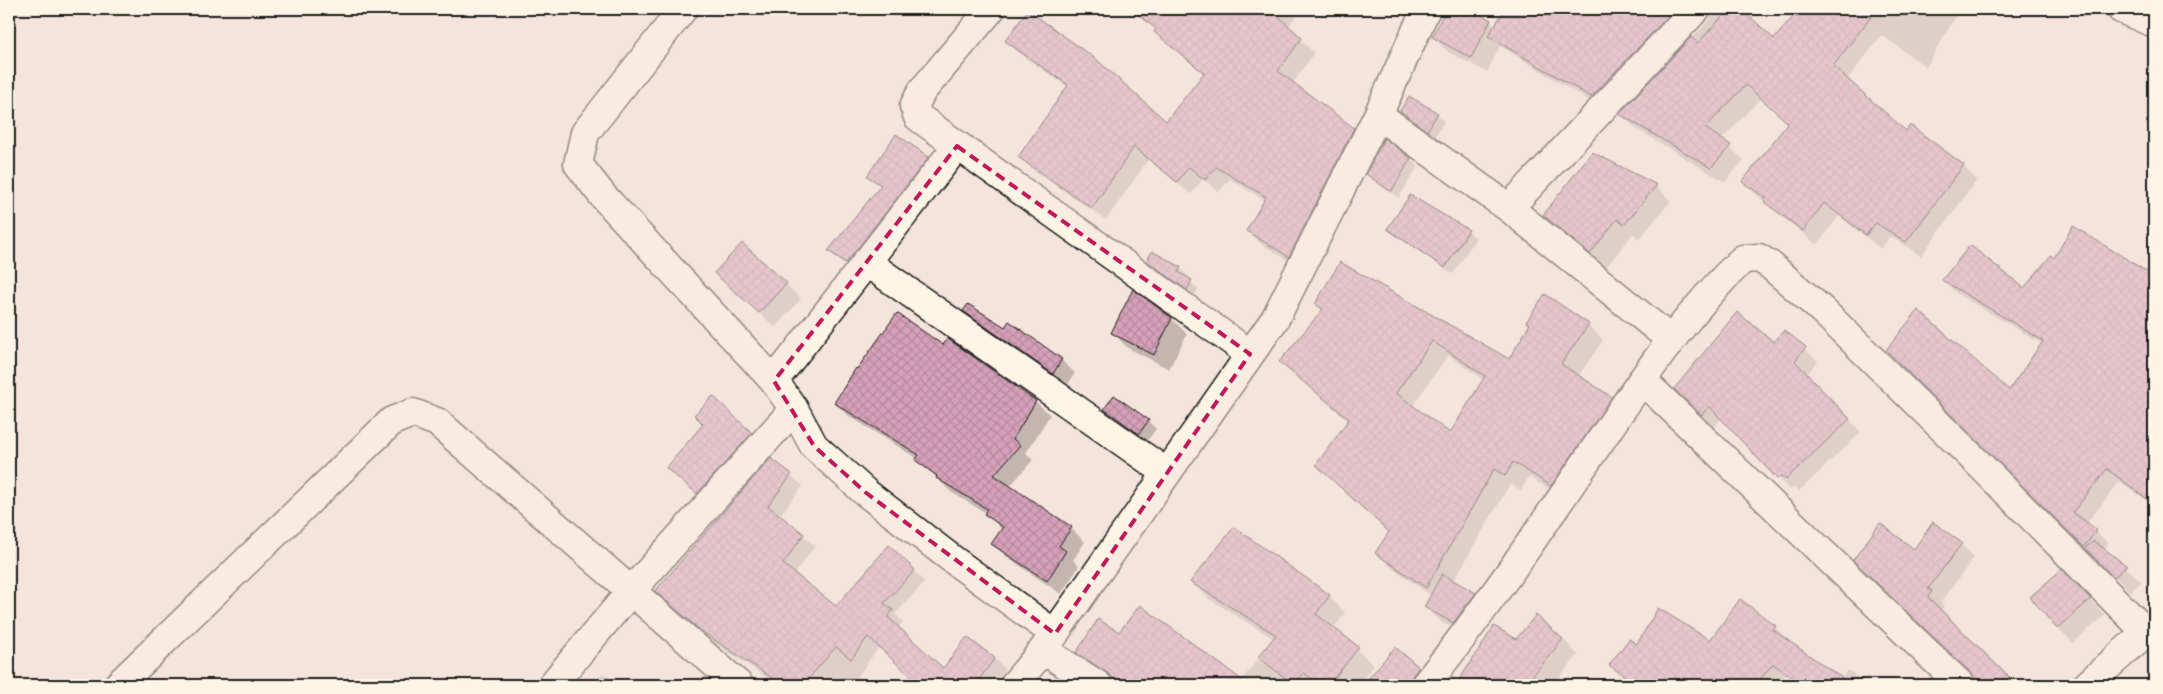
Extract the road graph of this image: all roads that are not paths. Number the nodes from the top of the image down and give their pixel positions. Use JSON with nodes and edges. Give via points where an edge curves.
{"nodes":[{"id":1,"x":683,"y":9,"type":"edge"},
{"id":2,"x":991,"y":9,"type":"edge"},
{"id":3,"x":1426,"y":9,"type":"edge"},
{"id":4,"x":1696,"y":9,"type":"edge"},
{"id":5,"x":2121,"y":9,"type":"edge"},
{"id":6,"x":2154,"y":23,"type":"edge"},
{"id":7,"x":1378,"y":114,"type":"junction"},
{"id":8,"x":957,"y":146,"type":"junction"},
{"id":9,"x":1509,"y":208,"type":"junction"},
{"id":10,"x":866,"y":262,"type":"junction"},
{"id":11,"x":1670,"y":339,"type":"junction"},
{"id":12,"x":1250,"y":354,"type":"junction"},
{"id":13,"x":1642,"y":380,"type":"junction"},
{"id":14,"x":774,"y":381,"type":"junction"},
{"id":15,"x":794,"y":408,"type":"junction"},
{"id":16,"x":1167,"y":473,"type":"junction"},
{"id":17,"x":632,"y":590,"type":"junction"},
{"id":18,"x":2152,"y":627,"type":"edge"},
{"id":19,"x":1049,"y":642,"type":"junction"},
{"id":20,"x":118,"y":685,"type":"edge"},
{"id":21,"x":552,"y":685,"type":"edge"},
{"id":22,"x":739,"y":685,"type":"edge"},
{"id":23,"x":1014,"y":685,"type":"edge"},
{"id":24,"x":1098,"y":685,"type":"edge"},
{"id":25,"x":1425,"y":685,"type":"edge"},
{"id":26,"x":1961,"y":685,"type":"edge"},
{"id":27,"x":2087,"y":685,"type":"edge"}],
"edges":[{"from":1,"to":14,"type":"street","via":[[585,133],[578,164],[603,196]]},
{"from":2,"to":8,"type":"street","via":[[922,91],[914,106],[918,118]]},
{"from":3,"to":7,"type":"street"},
{"from":4,"to":9,"type":"street"},
{"from":5,"to":6,"type":"street"},
{"from":7,"to":9,"type":"street"},
{"from":7,"to":12,"type":"street","via":[[1275,319]]},
{"from":8,"to":10,"type":"street"},
{"from":8,"to":12,"type":"street"},
{"from":9,"to":11,"type":"street"},
{"from":10,"to":14,"type":"street"},
{"from":10,"to":16,"type":"street"},
{"from":11,"to":13,"type":"street"},
{"from":11,"to":18,"type":"street","via":[[1743,259],[1759,258],[1823,311]]},
{"from":12,"to":16,"type":"street"},
{"from":13,"to":25,"type":"street","via":[[1564,494]]},
{"from":13,"to":26,"type":"street"},
{"from":14,"to":15,"type":"street"},
{"from":15,"to":17,"type":"street"},
{"from":15,"to":19,"type":"street","via":[[814,446],[864,492],[952,560]]},
{"from":16,"to":19,"type":"street"},
{"from":17,"to":20,"type":"street","via":[[437,422],[413,413],[392,420]]},
{"from":17,"to":21,"type":"street"},
{"from":17,"to":22,"type":"street"},
{"from":18,"to":27,"type":"street"},
{"from":19,"to":23,"type":"street"},
{"from":19,"to":24,"type":"street"}]}
